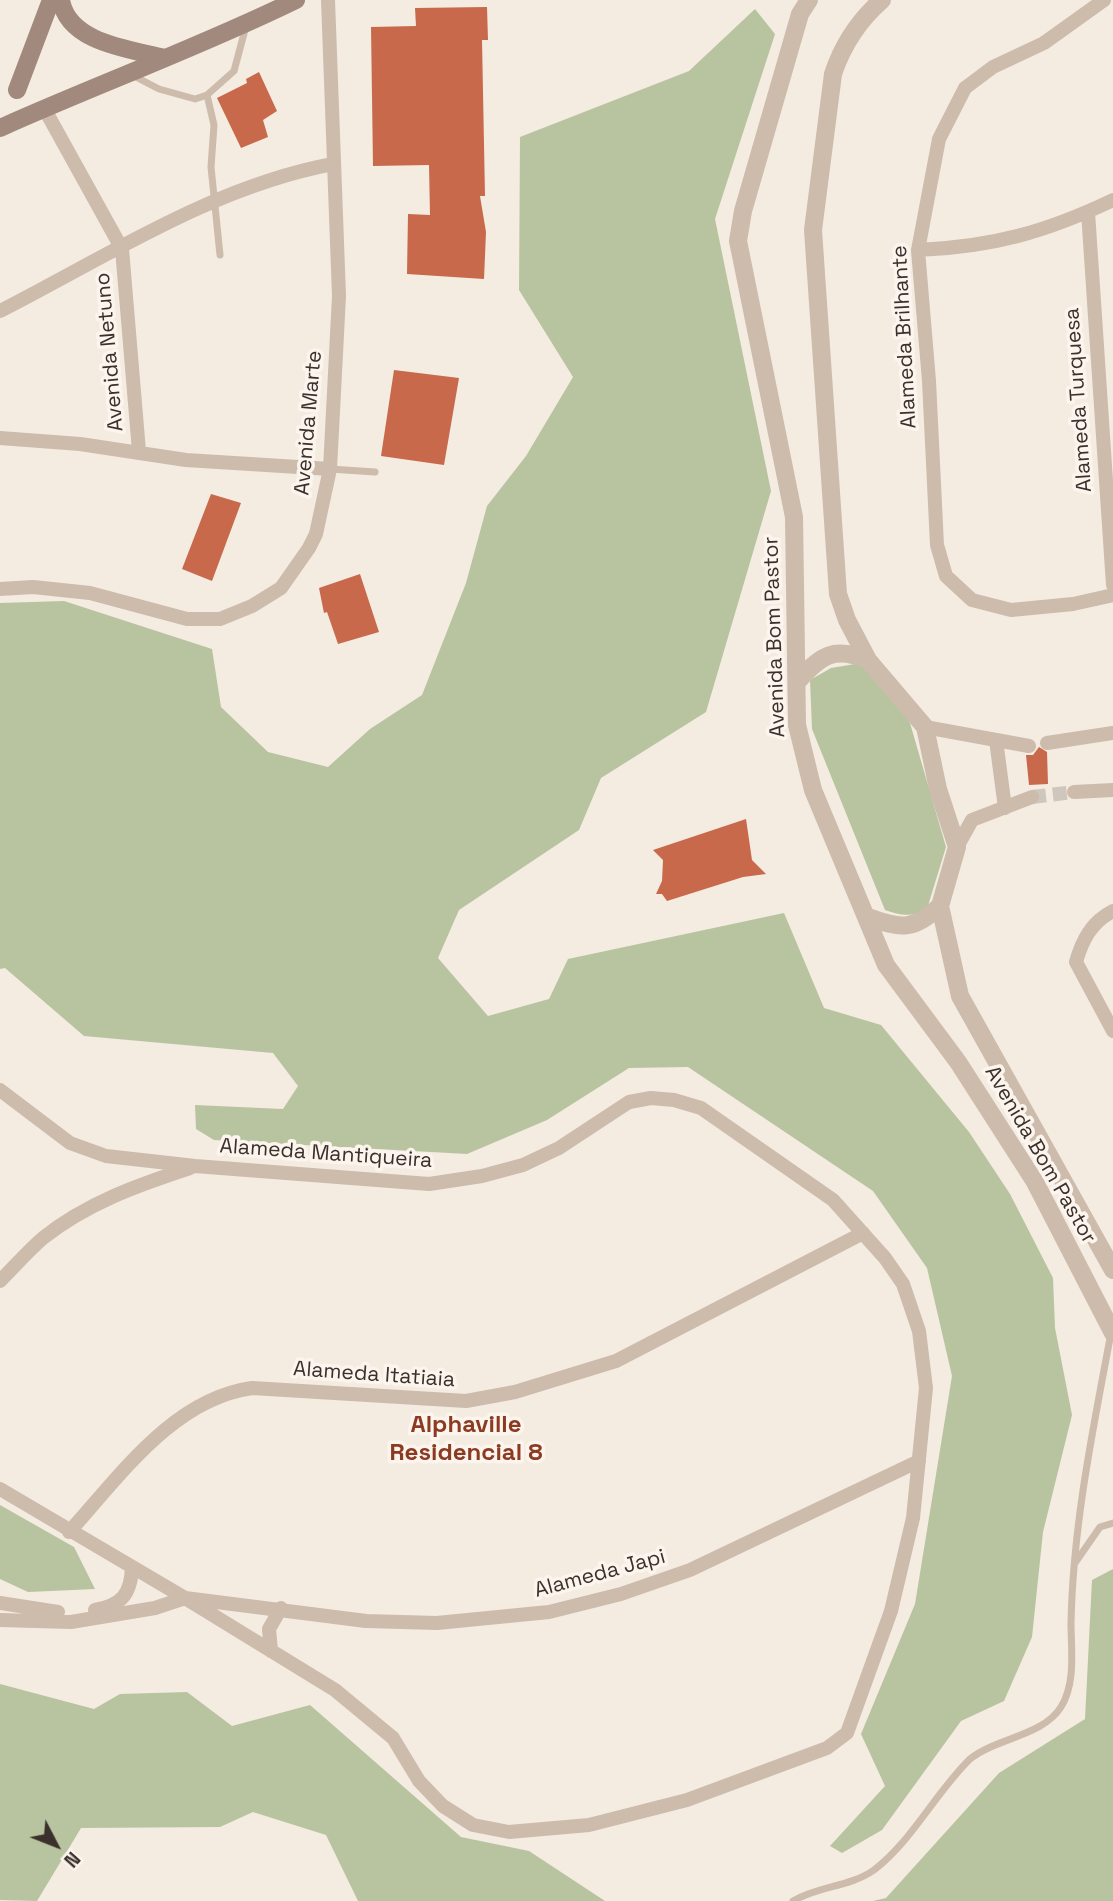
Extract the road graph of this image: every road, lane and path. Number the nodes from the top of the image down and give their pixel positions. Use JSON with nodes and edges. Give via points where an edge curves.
{"nodes":[{"id":1,"x":51,"y":0,"type":"edge"},
{"id":2,"x":61,"y":0,"type":"edge"},
{"id":3,"x":296,"y":0,"type":"edge"},
{"id":4,"x":328,"y":0,"type":"edge"},
{"id":5,"x":809,"y":0,"type":"edge"},
{"id":6,"x":882,"y":0,"type":"edge"},
{"id":7,"x":1104,"y":0,"type":"edge"},
{"id":8,"x":247,"y":24,"type":"junction"},
{"id":9,"x":165,"y":58,"type":"junction"},
{"id":10,"x":128,"y":73,"type":"junction"},
{"id":11,"x":17,"y":90,"type":"dead end"},
{"id":12,"x":207,"y":95,"type":"junction"},
{"id":13,"x":44,"y":108,"type":"junction"},
{"id":14,"x":0,"y":128,"type":"edge"},
{"id":15,"x":333,"y":164,"type":"junction"},
{"id":16,"x":1113,"y":200,"type":"edge"},
{"id":17,"x":215,"y":201,"type":"junction"},
{"id":18,"x":1088,"y":212,"type":"junction"},
{"id":19,"x":122,"y":249,"type":"junction"},
{"id":20,"x":918,"y":250,"type":"junction"},
{"id":21,"x":220,"y":255,"type":"dead end"},
{"id":22,"x":0,"y":311,"type":"edge"},
{"id":23,"x":0,"y":438,"type":"edge"},
{"id":24,"x":139,"y":451,"type":"junction"},
{"id":25,"x":330,"y":469,"type":"junction"},
{"id":26,"x":375,"y":471,"type":"dead end"},
{"id":27,"x":1113,"y":585,"type":"edge"},
{"id":28,"x":0,"y":589,"type":"edge"},
{"id":29,"x":1113,"y":595,"type":"edge"},
{"id":30,"x":868,"y":660,"type":"junction"},
{"id":31,"x":798,"y":681,"type":"junction"},
{"id":32,"x":925,"y":727,"type":"junction"},
{"id":33,"x":1113,"y":733,"type":"edge"},
{"id":34,"x":996,"y":740,"type":"junction"},
{"id":35,"x":1047,"y":743,"type":"dead end"},
{"id":36,"x":1029,"y":746,"type":"dead end"},
{"id":37,"x":1113,"y":790,"type":"edge"},
{"id":38,"x":1074,"y":792,"type":"tunnel mouth"},
{"id":39,"x":1032,"y":797,"type":"tunnel mouth"},
{"id":40,"x":1005,"y":808,"type":"junction"},
{"id":41,"x":957,"y":847,"type":"junction"},
{"id":42,"x":940,"y":906,"type":"junction"},
{"id":43,"x":1113,"y":911,"type":"edge"},
{"id":44,"x":867,"y":917,"type":"junction"},
{"id":45,"x":1113,"y":1031,"type":"edge"},
{"id":46,"x":0,"y":1090,"type":"edge"},
{"id":47,"x":195,"y":1166,"type":"junction"},
{"id":48,"x":863,"y":1233,"type":"junction"},
{"id":49,"x":1113,"y":1270,"type":"edge"},
{"id":50,"x":0,"y":1280,"type":"edge"},
{"id":51,"x":1112,"y":1331,"type":"edge"},
{"id":52,"x":919,"y":1461,"type":"junction"},
{"id":53,"x":0,"y":1489,"type":"edge"},
{"id":54,"x":1113,"y":1523,"type":"edge"},
{"id":55,"x":69,"y":1532,"type":"junction"},
{"id":56,"x":132,"y":1567,"type":"junction"},
{"id":57,"x":1073,"y":1567,"type":"junction"},
{"id":58,"x":185,"y":1598,"type":"junction"},
{"id":59,"x":0,"y":1603,"type":"edge"},
{"id":60,"x":281,"y":1608,"type":"junction"},
{"id":61,"x":0,"y":1620,"type":"edge"},
{"id":62,"x":271,"y":1651,"type":"junction"},
{"id":63,"x":793,"y":1901,"type":"edge"}],
"edges":[{"from":1,"to":11,"type":"main road"},
{"from":2,"to":9,"type":"main road","via":[[63,16],[82,32]]},
{"from":3,"to":8,"type":"main road"},
{"from":4,"to":15,"type":"street","name":"Avenida Marte"},
{"from":5,"to":31,"type":"street","name":"Avenida Bom Pastor","via":[[800,14],[738,241],[794,517]]},
{"from":6,"to":30,"type":"street","via":[[852,32],[833,74],[813,230],[838,594]]},
{"from":7,"to":20,"type":"street","name":"Alameda Brilhante","via":[[1044,43],[993,67],[965,88],[939,139]]},
{"from":8,"to":9,"type":"main road"},
{"from":8,"to":12,"type":"lane","via":[[234,71]]},
{"from":9,"to":10,"type":"main road"},
{"from":10,"to":12,"type":"lane","via":[[159,89],[195,99]]},
{"from":10,"to":13,"type":"main road"},
{"from":12,"to":17,"type":"lane","via":[[214,125],[211,167]]},
{"from":13,"to":14,"type":"main road"},
{"from":13,"to":19,"type":"street"},
{"from":15,"to":17,"type":"street","via":[[272,178]]},
{"from":15,"to":25,"type":"street","name":"Avenida Marte","via":[[339,296]]},
{"from":16,"to":18,"type":"street"},
{"from":17,"to":19,"type":"street"},
{"from":17,"to":21,"type":"lane"},
{"from":18,"to":20,"type":"street","via":[[1013,240]]},
{"from":18,"to":27,"type":"street","name":"Alameda Turquesa"},
{"from":19,"to":22,"type":"street"},
{"from":19,"to":24,"type":"street","name":"Avenida Netuno"},
{"from":20,"to":29,"type":"street","name":"Alameda Brilhante","via":[[937,545],[946,576],[972,600],[1011,610]]},
{"from":23,"to":24,"type":"street"},
{"from":24,"to":25,"type":"street","via":[[187,460]]},
{"from":25,"to":26,"type":"lane"},
{"from":25,"to":28,"type":"street","name":"Avenida Marte","via":[[316,534],[300,563],[281,588],[220,619],[187,619],[90,593]]},
{"from":30,"to":31,"type":"street","via":[[835,653],[815,661]]},
{"from":30,"to":32,"type":"street"},
{"from":31,"to":44,"type":"street","name":"Avenida Bom Pastor","via":[[797,725],[805,765]]},
{"from":32,"to":34,"type":"street"},
{"from":32,"to":41,"type":"street","via":[[937,789]]},
{"from":33,"to":35,"type":"street"},
{"from":34,"to":36,"type":"street"},
{"from":34,"to":40,"type":"street"},
{"from":37,"to":38,"type":"street"},
{"from":39,"to":40,"type":"street"},
{"from":40,"to":41,"type":"street","via":[[972,820]]},
{"from":41,"to":42,"type":"street","name":"Avenida Bom Pastor"},
{"from":42,"to":44,"type":"street","via":[[913,926],[896,927]]},
{"from":42,"to":49,"type":"street","name":"Avenida Bom Pastor","via":[[960,996]]},
{"from":43,"to":45,"type":"street","via":[[1087,933],[1076,962]]},
{"from":44,"to":51,"type":"street","name":"Avenida Bom Pastor","via":[[886,965],[958,1062],[1035,1182]]},
{"from":46,"to":47,"type":"street","name":"Alameda Mantiqueira","via":[[70,1143],[106,1156]]},
{"from":47,"to":48,"type":"street","name":"Alameda Mantiqueira","via":[[429,1184],[523,1165],[559,1148],[629,1102],[674,1100],[701,1108],[796,1172],[833,1200]]},
{"from":47,"to":50,"type":"street","via":[[125,1190],[78,1214],[42,1239]]},
{"from":48,"to":52,"type":"street","name":"Alameda Mantiqueira","via":[[903,1284],[919,1331],[926,1388]]},
{"from":48,"to":55,"type":"street","name":"Alameda Itatiaia","via":[[616,1361],[515,1392],[466,1401],[252,1388],[229,1391],[178,1417]]},
{"from":51,"to":57,"type":"lane"},
{"from":52,"to":60,"type":"street","name":"Alameda Japi","via":[[690,1570],[549,1612],[437,1623],[366,1621]]},
{"from":52,"to":62,"type":"street","name":"Alameda Mantiqueira","via":[[913,1518],[891,1611],[847,1733],[827,1748],[687,1800],[589,1825],[509,1832],[473,1825],[443,1806],[419,1780],[393,1738],[372,1718]]},
{"from":53,"to":55,"type":"street","name":"Alameda Mantiqueira"},
{"from":54,"to":57,"type":"lane","via":[[1100,1527]]},
{"from":55,"to":56,"type":"street","name":"Alameda Mantiqueira"},
{"from":56,"to":58,"type":"street","name":"Alameda Mantiqueira"},
{"from":56,"to":59,"type":"street","via":[[131,1586],[124,1599],[111,1608],[42,1612]]},
{"from":57,"to":63,"type":"lane","via":[[1070,1686],[1061,1708],[1045,1724],[983,1748],[970,1759],[874,1870]]},
{"from":58,"to":60,"type":"street","name":"Alameda Japi"},
{"from":58,"to":61,"type":"street","via":[[99,1619]]},
{"from":58,"to":62,"type":"street","name":"Alameda Mantiqueira"},
{"from":60,"to":62,"type":"street","via":[[269,1629]]}]}
